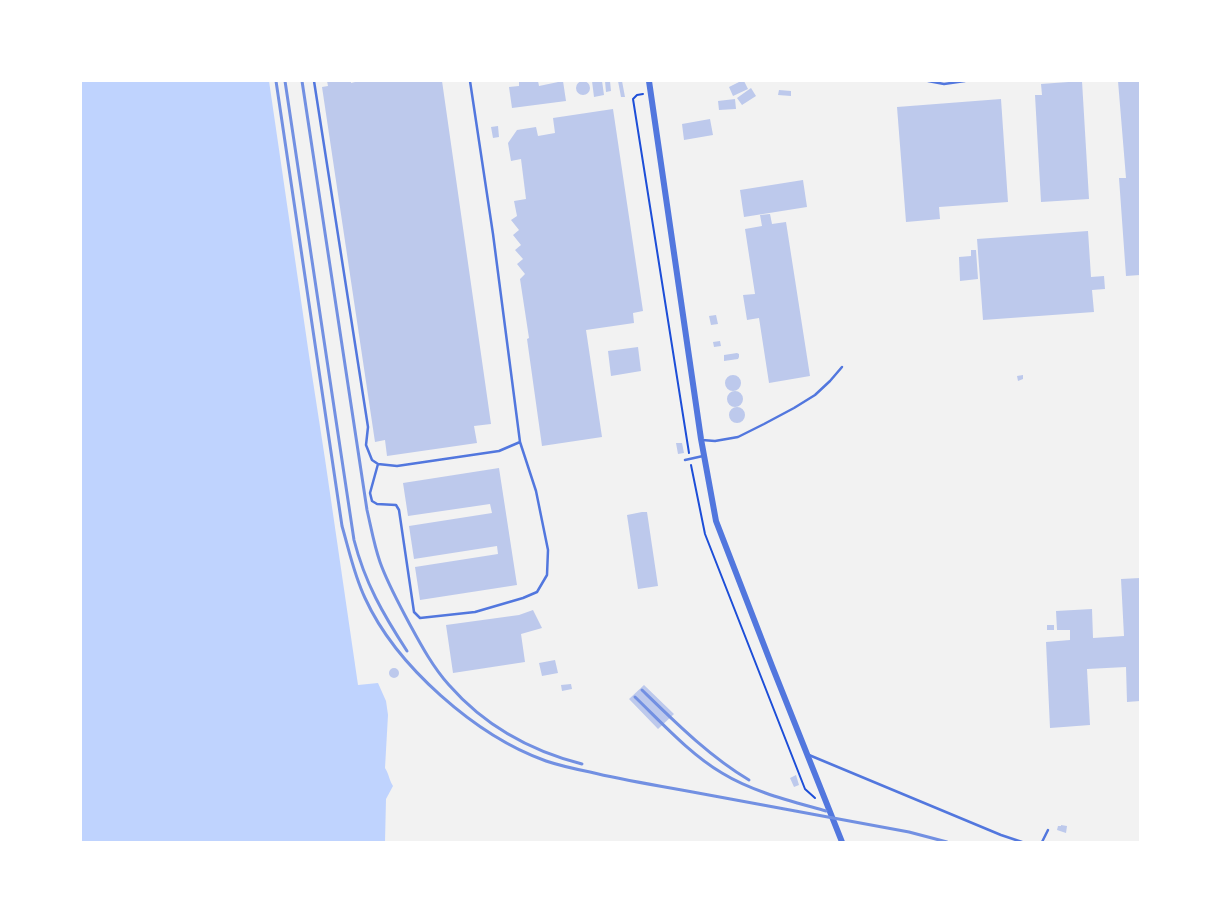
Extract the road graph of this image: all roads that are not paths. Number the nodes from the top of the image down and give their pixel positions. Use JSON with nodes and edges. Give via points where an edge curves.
{"nodes":[{"id":1,"x":314,"y":81,"type":"edge"},
{"id":2,"x":470,"y":81,"type":"edge"},
{"id":3,"x":649,"y":81,"type":"edge"},
{"id":4,"x":928,"y":81,"type":"edge"},
{"id":5,"x":965,"y":81,"type":"edge"},
{"id":6,"x":842,"y":367,"type":"dead end"},
{"id":7,"x":701,"y":440,"type":"junction"},
{"id":8,"x":520,"y":442,"type":"junction"},
{"id":9,"x":703,"y":456,"type":"junction"},
{"id":10,"x":685,"y":460,"type":"dead end"},
{"id":11,"x":378,"y":464,"type":"junction"},
{"id":12,"x":808,"y":755,"type":"junction"},
{"id":13,"x":1048,"y":830,"type":"dead end"},
{"id":14,"x":842,"y":842,"type":"edge"},
{"id":15,"x":1022,"y":842,"type":"edge"},
{"id":16,"x":1042,"y":842,"type":"edge"}],
"edges":[{"from":1,"to":11,"type":"lane","via":[[368,428],[366,445],[372,460]]},
{"from":2,"to":8,"type":"lane"},
{"from":3,"to":7,"type":"street"},
{"from":4,"to":5,"type":"lane","via":[[944,84]]},
{"from":6,"to":7,"type":"lane","via":[[815,394],[764,424],[738,437]]},
{"from":7,"to":9,"type":"street"},
{"from":8,"to":11,"type":"lane","via":[[499,451],[397,466]]},
{"from":8,"to":11,"type":"lane","via":[[536,490],[548,550],[547,576],[537,592],[475,612],[420,618],[414,612],[399,510],[396,504],[377,504],[372,501],[370,493]]},
{"from":9,"to":10,"type":"lane"},
{"from":9,"to":12,"type":"street","via":[[716,521]]},
{"from":12,"to":14,"type":"street"},
{"from":12,"to":15,"type":"lane"},
{"from":13,"to":16,"type":"lane"}]}
